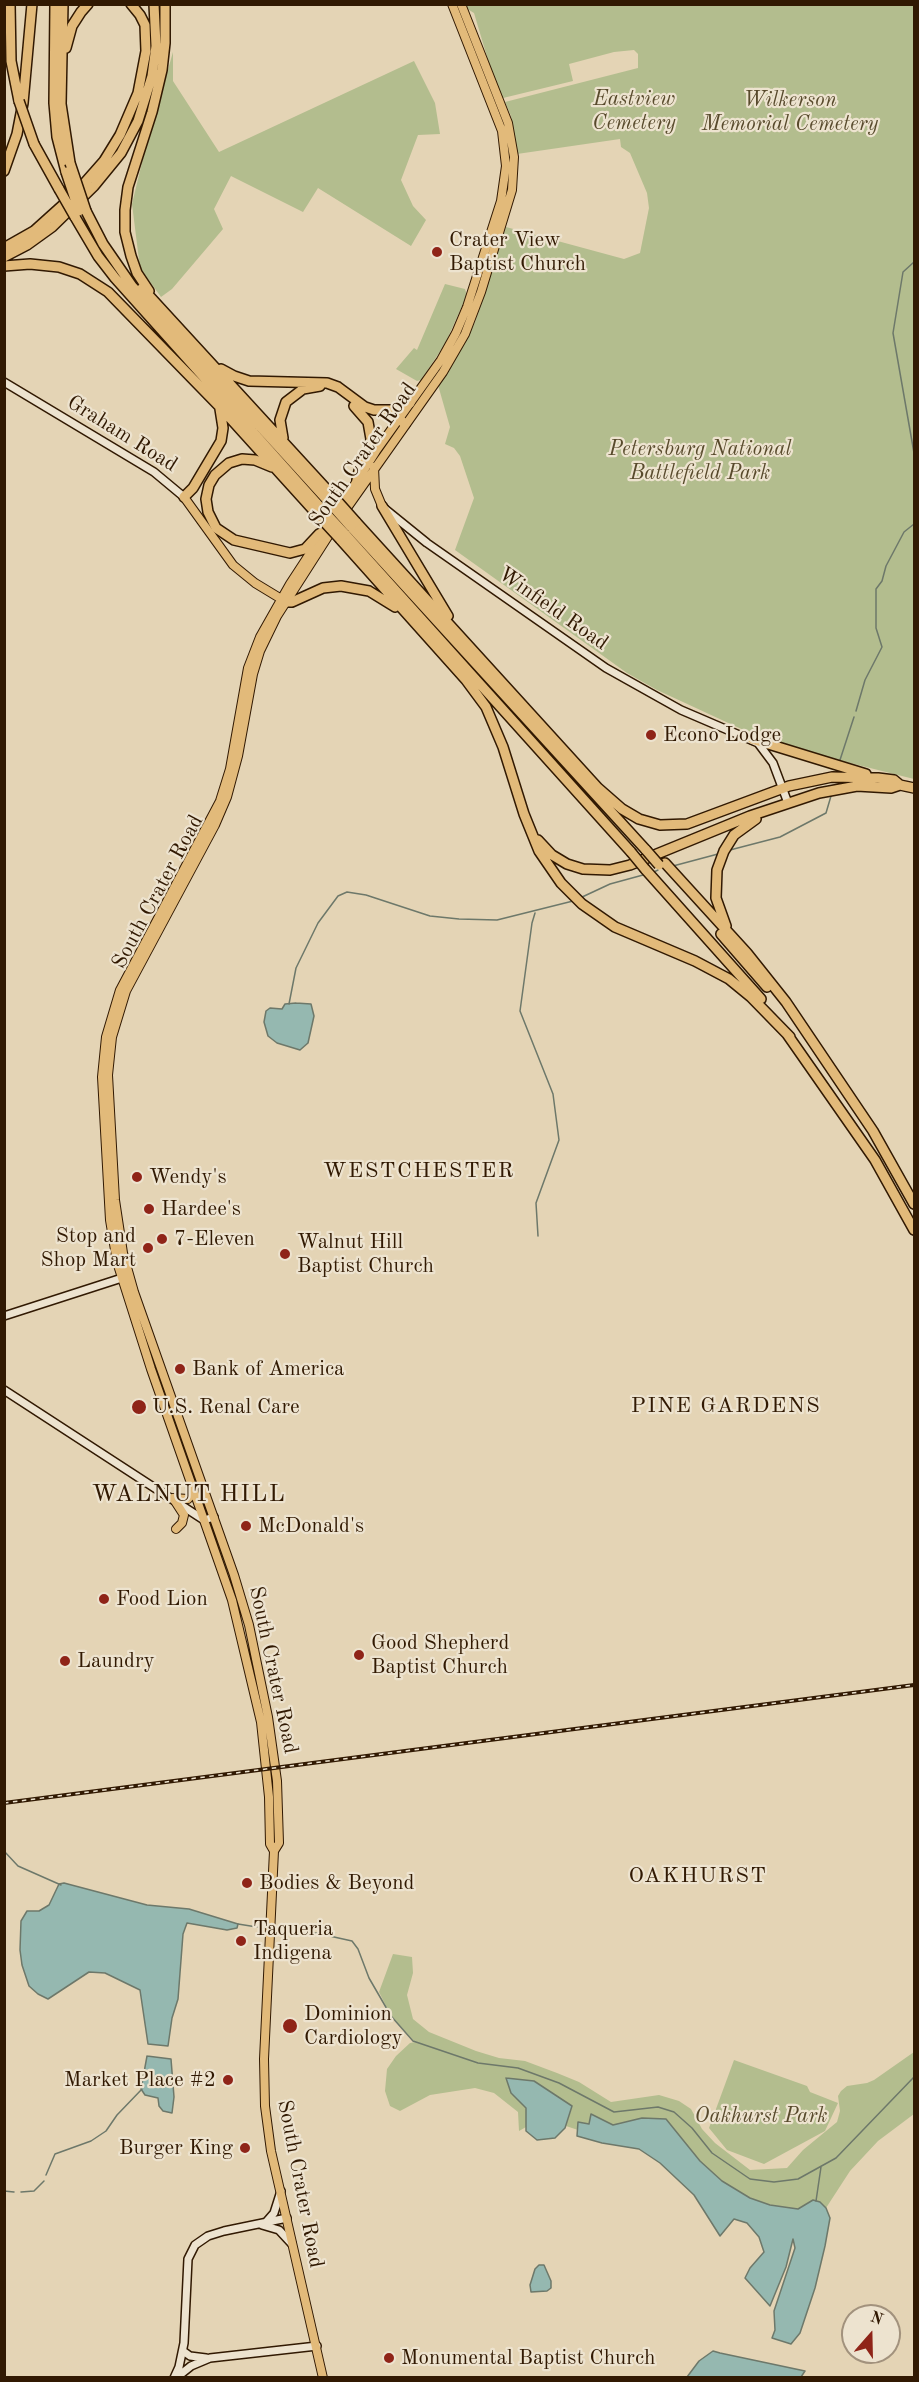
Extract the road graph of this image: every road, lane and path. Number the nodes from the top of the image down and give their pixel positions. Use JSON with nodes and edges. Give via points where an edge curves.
{"nodes":[{"id":1,"x":10,"y":4,"type":"edge"},
{"id":2,"x":26,"y":4,"type":"edge"},
{"id":3,"x":32,"y":4,"type":"edge"},
{"id":4,"x":55,"y":4,"type":"edge"},
{"id":5,"x":63,"y":4,"type":"edge"},
{"id":6,"x":88,"y":4,"type":"edge"},
{"id":7,"x":131,"y":4,"type":"edge"},
{"id":8,"x":154,"y":4,"type":"edge"},
{"id":9,"x":165,"y":4,"type":"edge"},
{"id":10,"x":452,"y":4,"type":"edge"},
{"id":11,"x":461,"y":4,"type":"edge"},
{"id":12,"x":24,"y":85,"type":"junction"},
{"id":13,"x":61,"y":104,"type":"junction"},
{"id":14,"x":4,"y":171,"type":"edge"},
{"id":15,"x":80,"y":213,"type":"junction"},
{"id":16,"x":93,"y":225,"type":"junction"},
{"id":17,"x":4,"y":248,"type":"edge"},
{"id":18,"x":4,"y":257,"type":"edge"},
{"id":19,"x":4,"y":266,"type":"edge"},
{"id":20,"x":159,"y":305,"type":"junction"},
{"id":21,"x":147,"y":315,"type":"junction"},
{"id":22,"x":210,"y":361,"type":"junction"},
{"id":23,"x":4,"y":382,"type":"edge"},
{"id":24,"x":199,"y":385,"type":"junction"},
{"id":25,"x":410,"y":403,"type":"junction"},
{"id":26,"x":220,"y":407,"type":"junction"},
{"id":27,"x":390,"y":411,"type":"junction"},
{"id":28,"x":402,"y":421,"type":"junction"},
{"id":29,"x":289,"y":448,"type":"junction"},
{"id":30,"x":374,"y":467,"type":"junction"},
{"id":31,"x":277,"y":470,"type":"junction"},
{"id":32,"x":357,"y":480,"type":"junction"},
{"id":33,"x":184,"y":497,"type":"junction"},
{"id":34,"x":324,"y":504,"type":"junction"},
{"id":35,"x":382,"y":506,"type":"junction"},
{"id":36,"x":348,"y":530,"type":"junction"},
{"id":37,"x":325,"y":531,"type":"junction"},
{"id":38,"x":283,"y":600,"type":"junction"},
{"id":39,"x":458,"y":634,"type":"junction"},
{"id":40,"x":425,"y":635,"type":"junction"},
{"id":41,"x":752,"y":739,"type":"junction"},
{"id":42,"x":874,"y":777,"type":"junction"},
{"id":43,"x":900,"y":785,"type":"junction"},
{"id":44,"x":783,"y":788,"type":"junction"},
{"id":45,"x":915,"y":788,"type":"edge"},
{"id":46,"x":601,"y":791,"type":"junction"},
{"id":47,"x":783,"y":804,"type":"junction"},
{"id":48,"x":530,"y":828,"type":"junction"},
{"id":49,"x":649,"y":849,"type":"junction"},
{"id":50,"x":662,"y":864,"type":"junction"},
{"id":51,"x":729,"y":934,"type":"junction"},
{"id":52,"x":790,"y":1037,"type":"junction"},
{"id":53,"x":820,"y":1052,"type":"junction"},
{"id":54,"x":915,"y":1204,"type":"edge"},
{"id":55,"x":915,"y":1230,"type":"edge"},
{"id":56,"x":125,"y":1277,"type":"junction"},
{"id":57,"x":4,"y":1316,"type":"edge"},
{"id":58,"x":4,"y":1390,"type":"edge"},
{"id":59,"x":193,"y":1487,"type":"junction"},
{"id":60,"x":173,"y":1498,"type":"junction"},
{"id":61,"x":214,"y":1517,"type":"junction"},
{"id":62,"x":204,"y":1520,"type":"junction"},
{"id":63,"x":176,"y":1529,"type":"dead end"},
{"id":64,"x":274,"y":1851,"type":"junction"},
{"id":65,"x":281,"y":2191,"type":"junction"},
{"id":66,"x":287,"y":2218,"type":"junction"},
{"id":67,"x":261,"y":2223,"type":"junction"},
{"id":68,"x":293,"y":2245,"type":"junction"},
{"id":69,"x":317,"y":2346,"type":"junction"},
{"id":70,"x":183,"y":2351,"type":"junction"},
{"id":71,"x":210,"y":2358,"type":"junction"},
{"id":72,"x":175,"y":2378,"type":"edge"},
{"id":73,"x":323,"y":2378,"type":"edge"}],
"edges":[{"from":1,"to":15,"type":"highway","bridge":true,"via":[[10,61],[19,101],[34,144],[59,189]]},
{"from":2,"to":12,"type":"highway"},
{"from":3,"to":12,"type":"highway"},
{"from":4,"to":15,"type":"highway","bridge":true,"via":[[57,137]]},
{"from":5,"to":13,"type":"highway"},
{"from":6,"to":13,"type":"highway","via":[[76,18],[68,37]]},
{"from":7,"to":17,"type":"highway","via":[[145,26],[146,51],[138,93],[120,135],[104,161],[74,195],[34,231]]},
{"from":8,"to":18,"type":"highway","via":[[156,46],[152,76],[138,121],[121,153],[52,227]]},
{"from":9,"to":20,"type":"highway","via":[[162,70],[125,210],[125,232],[133,264]]},
{"from":10,"to":25,"type":"main road","name":"South Crater Road","via":[[501,127],[505,178],[463,319]]},
{"from":11,"to":28,"type":"main road","name":"South Crater Road","via":[[508,123],[514,157],[512,190],[468,328],[443,372]]},
{"from":12,"to":14,"type":"highway","via":[[17,134]]},
{"from":13,"to":15,"type":"highway","bridge":true},
{"from":15,"to":16,"type":"highway"},
{"from":15,"to":21,"type":"highway","via":[[115,278]]},
{"from":16,"to":20,"type":"highway","via":[[136,283]]},
{"from":16,"to":34,"type":"highway","via":[[132,286]]},
{"from":19,"to":24,"type":"highway","via":[[51,265],[90,279],[108,292]]},
{"from":20,"to":22,"type":"highway"},
{"from":21,"to":24,"type":"highway"},
{"from":21,"to":34,"type":"highway"},
{"from":22,"to":27,"type":"highway","via":[[249,381],[327,383],[364,407]]},
{"from":22,"to":29,"type":"highway"},
{"from":23,"to":33,"type":"main road","name":"Graham Road","via":[[154,472]]},
{"from":24,"to":26,"type":"highway"},
{"from":25,"to":27,"type":"highway"},
{"from":25,"to":28,"type":"main road","name":"South Crater Road"},
{"from":26,"to":31,"type":"highway"},
{"from":26,"to":33,"type":"highway","via":[[221,441],[194,488]]},
{"from":27,"to":28,"type":"highway"},
{"from":28,"to":30,"type":"main road","name":"South Crater Road"},
{"from":28,"to":32,"type":"main road","name":"South Crater Road"},
{"from":29,"to":32,"type":"highway","via":[[280,426],[286,402],[309,387],[332,389],[361,412],[370,427],[370,450]]},
{"from":29,"to":34,"type":"highway"},
{"from":30,"to":35,"type":"main road","via":[[375,489]]},
{"from":30,"to":38,"type":"main road","name":"South Crater Road"},
{"from":31,"to":34,"type":"highway"},
{"from":31,"to":37,"type":"highway","via":[[248,459],[234,461],[220,470],[209,485],[206,499],[207,512],[216,528],[234,540],[290,553],[304,549]]},
{"from":32,"to":37,"type":"main road","name":"South Crater Road"},
{"from":33,"to":38,"type":"main road","name":"Graham Road","via":[[233,565]]},
{"from":34,"to":36,"type":"highway","bridge":true},
{"from":34,"to":36,"type":"highway","bridge":true},
{"from":35,"to":39,"type":"highway"},
{"from":35,"to":41,"type":"main road","name":"Winfield Road","via":[[427,543],[622,678],[681,710]]},
{"from":36,"to":39,"type":"highway"},
{"from":36,"to":40,"type":"highway"},
{"from":36,"to":49,"type":"highway"},
{"from":36,"to":52,"type":"highway","bridge":true,"via":[[743,978]]},
{"from":37,"to":38,"type":"main road","name":"South Crater Road"},
{"from":38,"to":40,"type":"highway","via":[[292,602],[323,588],[360,588],[387,600]]},
{"from":38,"to":56,"type":"main road","name":"South Crater Road","via":[[256,664],[228,797],[130,983],[114,1025],[108,1061],[108,1105]]},
{"from":39,"to":46,"type":"highway"},
{"from":40,"to":48,"type":"highway","via":[[466,680],[489,713]]},
{"from":41,"to":42,"type":"highway"},
{"from":41,"to":44,"type":"main road","via":[[771,758]]},
{"from":42,"to":43,"type":"highway","via":[[894,780]]},
{"from":42,"to":44,"type":"highway","via":[[832,777]]},
{"from":43,"to":45,"type":"highway"},
{"from":43,"to":47,"type":"highway","via":[[833,789]]},
{"from":44,"to":46,"type":"highway","via":[[697,821],[668,825],[630,814]]},
{"from":44,"to":47,"type":"main road"},
{"from":46,"to":49,"type":"highway"},
{"from":47,"to":48,"type":"highway","via":[[630,865],[604,871],[583,869],[560,860],[545,849]]},
{"from":47,"to":51,"type":"highway","via":[[738,831],[720,860],[716,898]]},
{"from":48,"to":52,"type":"highway","via":[[553,873],[587,908],[615,927],[729,980],[752,997]]},
{"from":49,"to":50,"type":"highway"},
{"from":50,"to":51,"type":"highway"},
{"from":50,"to":53,"type":"highway"},
{"from":51,"to":53,"type":"highway","via":[[770,981]]},
{"from":52,"to":55,"type":"highway","via":[[875,1160]]},
{"from":53,"to":54,"type":"highway","via":[[872,1128]]},
{"from":56,"to":57,"type":"main road"},
{"from":56,"to":59,"type":"main road","name":"South Crater Road"},
{"from":56,"to":61,"type":"main road","name":"South Crater Road"},
{"from":58,"to":60,"type":"main road"},
{"from":59,"to":60,"type":"main road","via":[[188,1499]]},
{"from":59,"to":62,"type":"main road","name":"South Crater Road"},
{"from":60,"to":62,"type":"main road"},
{"from":60,"to":63,"type":"main road","via":[[184,1515]]},
{"from":61,"to":62,"type":"main road"},
{"from":61,"to":64,"type":"main road","name":"South Crater Road","via":[[247,1616],[268,1717],[278,1801],[279,1843]]},
{"from":62,"to":64,"type":"main road","name":"South Crater Road","via":[[232,1600],[257,1703],[266,1759],[270,1844]]},
{"from":64,"to":65,"type":"main road","name":"South Crater Road","via":[[263,2068],[267,2124]]},
{"from":65,"to":66,"type":"main road","name":"South Crater Road"},
{"from":65,"to":67,"type":"main road","via":[[273,2215]]},
{"from":66,"to":67,"type":"main road"},
{"from":66,"to":68,"type":"main road","name":"South Crater Road"},
{"from":67,"to":68,"type":"main road","via":[[279,2230]]},
{"from":67,"to":70,"type":"main road","via":[[208,2236],[193,2249],[187,2269]]},
{"from":68,"to":69,"type":"main road","name":"South Crater Road"},
{"from":69,"to":71,"type":"main road"},
{"from":69,"to":73,"type":"main road","name":"South Crater Road"},
{"from":70,"to":71,"type":"main road","via":[[194,2357]]},
{"from":70,"to":72,"type":"main road"},
{"from":71,"to":72,"type":"main road"}]}
